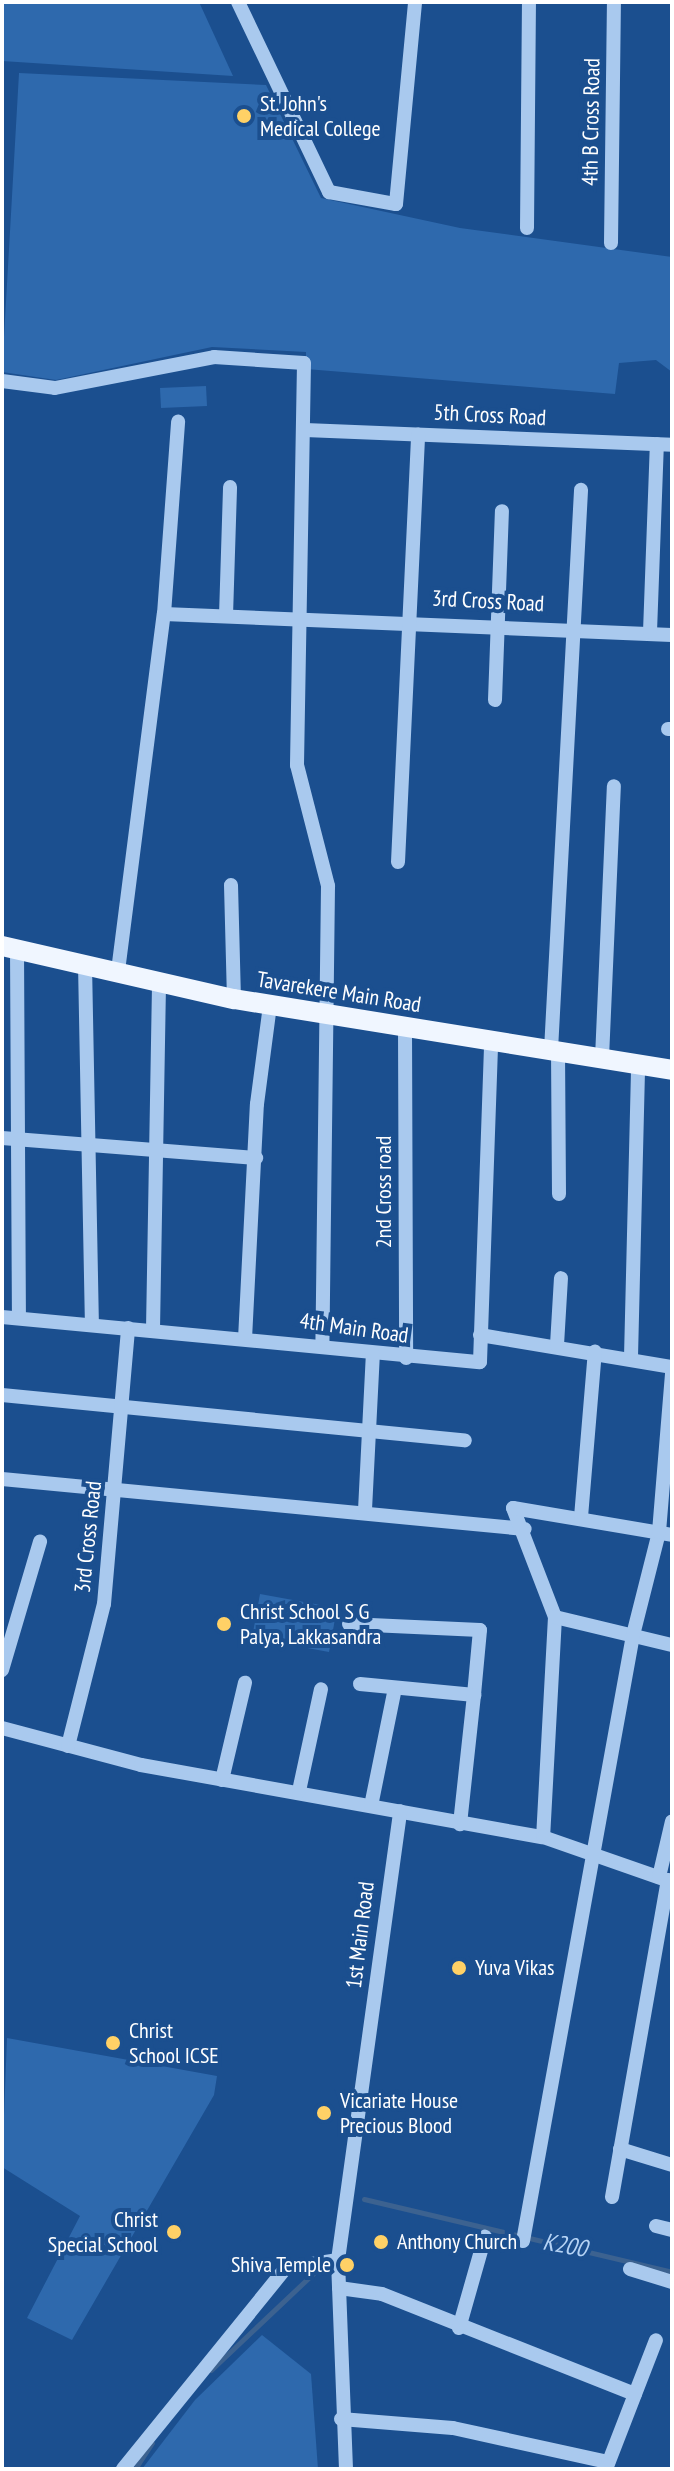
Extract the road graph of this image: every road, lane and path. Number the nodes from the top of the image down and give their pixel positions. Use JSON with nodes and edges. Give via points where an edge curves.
{"nodes":[{"id":1,"x":238,"y":2,"type":"edge"},
{"id":2,"x":415,"y":2,"type":"edge"},
{"id":3,"x":529,"y":2,"type":"edge"},
{"id":4,"x":614,"y":2,"type":"edge"},
{"id":5,"x":527,"y":228,"type":"dead end"},
{"id":6,"x":611,"y":243,"type":"dead end"},
{"id":7,"x":2,"y":381,"type":"edge"},
{"id":8,"x":178,"y":422,"type":"dead end"},
{"id":9,"x":305,"y":430,"type":"junction"},
{"id":10,"x":418,"y":434,"type":"junction"},
{"id":11,"x":664,"y":444,"type":"edge"},
{"id":12,"x":230,"y":487,"type":"dead end"},
{"id":13,"x":581,"y":490,"type":"dead end"},
{"id":14,"x":502,"y":511,"type":"dead end"},
{"id":15,"x":164,"y":614,"type":"junction"},
{"id":16,"x":226,"y":616,"type":"junction"},
{"id":17,"x":413,"y":619,"type":"junction"},
{"id":18,"x":301,"y":620,"type":"junction"},
{"id":19,"x":497,"y":624,"type":"junction"},
{"id":20,"x":574,"y":627,"type":"junction"},
{"id":21,"x":650,"y":632,"type":"junction"},
{"id":22,"x":672,"y":635,"type":"edge"},
{"id":23,"x":495,"y":700,"type":"dead end"},
{"id":24,"x":614,"y":786,"type":"dead end"},
{"id":25,"x":398,"y":862,"type":"dead end"},
{"id":26,"x":231,"y":885,"type":"dead end"},
{"id":27,"x":10,"y":947,"type":"edge"},
{"id":28,"x":85,"y":964,"type":"junction"},
{"id":29,"x":118,"y":971,"type":"junction"},
{"id":30,"x":159,"y":980,"type":"junction"},
{"id":31,"x":234,"y":999,"type":"junction"},
{"id":32,"x":270,"y":1005,"type":"junction"},
{"id":33,"x":327,"y":1014,"type":"junction"},
{"id":34,"x":405,"y":1027,"type":"junction"},
{"id":35,"x":491,"y":1040,"type":"junction"},
{"id":36,"x":554,"y":1051,"type":"junction"},
{"id":37,"x":602,"y":1058,"type":"junction"},
{"id":38,"x":638,"y":1064,"type":"junction"},
{"id":39,"x":672,"y":1070,"type":"edge"},
{"id":40,"x":2,"y":1138,"type":"edge"},
{"id":41,"x":21,"y":1139,"type":"junction"},
{"id":42,"x":87,"y":1142,"type":"junction"},
{"id":43,"x":158,"y":1149,"type":"junction"},
{"id":44,"x":256,"y":1158,"type":"junction"},
{"id":45,"x":559,"y":1194,"type":"dead end"},
{"id":46,"x":561,"y":1278,"type":"dead end"},
{"id":47,"x":2,"y":1317,"type":"edge"},
{"id":48,"x":19,"y":1318,"type":"junction"},
{"id":49,"x":92,"y":1322,"type":"junction"},
{"id":50,"x":128,"y":1328,"type":"junction"},
{"id":51,"x":153,"y":1329,"type":"junction"},
{"id":52,"x":480,"y":1335,"type":"junction"},
{"id":53,"x":245,"y":1339,"type":"junction"},
{"id":54,"x":557,"y":1345,"type":"junction"},
{"id":55,"x":322,"y":1346,"type":"junction"},
{"id":56,"x":595,"y":1352,"type":"junction"},
{"id":57,"x":373,"y":1354,"type":"junction"},
{"id":58,"x":631,"y":1357,"type":"junction"},
{"id":59,"x":406,"y":1358,"type":"junction"},
{"id":60,"x":672,"y":1367,"type":"edge"},
{"id":61,"x":672,"y":1374,"type":"edge"},
{"id":62,"x":2,"y":1395,"type":"edge"},
{"id":63,"x":126,"y":1403,"type":"junction"},
{"id":64,"x":370,"y":1432,"type":"junction"},
{"id":65,"x":465,"y":1440,"type":"dead end"},
{"id":66,"x":2,"y":1479,"type":"edge"},
{"id":67,"x":114,"y":1489,"type":"junction"},
{"id":68,"x":365,"y":1510,"type":"junction"},
{"id":69,"x":581,"y":1517,"type":"junction"},
{"id":70,"x":525,"y":1529,"type":"junction"},
{"id":71,"x":665,"y":1534,"type":"edge"},
{"id":72,"x":40,"y":1542,"type":"dead end"},
{"id":73,"x":555,"y":1617,"type":"junction"},
{"id":74,"x":349,"y":1624,"type":"dead end"},
{"id":75,"x":633,"y":1635,"type":"junction"},
{"id":76,"x":672,"y":1645,"type":"edge"},
{"id":77,"x":2,"y":1670,"type":"edge"},
{"id":78,"x":245,"y":1683,"type":"dead end"},
{"id":79,"x":360,"y":1684,"type":"dead end"},
{"id":80,"x":395,"y":1688,"type":"junction"},
{"id":81,"x":321,"y":1689,"type":"dead end"},
{"id":82,"x":474,"y":1695,"type":"junction"},
{"id":83,"x":2,"y":1728,"type":"edge"},
{"id":84,"x":68,"y":1746,"type":"junction"},
{"id":85,"x":222,"y":1780,"type":"junction"},
{"id":86,"x":299,"y":1791,"type":"junction"},
{"id":87,"x":371,"y":1806,"type":"junction"},
{"id":88,"x":400,"y":1811,"type":"junction"},
{"id":89,"x":672,"y":1821,"type":"edge"},
{"id":90,"x":460,"y":1824,"type":"junction"},
{"id":91,"x":543,"y":1837,"type":"junction"},
{"id":92,"x":596,"y":1856,"type":"junction"},
{"id":93,"x":666,"y":1880,"type":"edge"},
{"id":94,"x":620,"y":2149,"type":"junction"},
{"id":95,"x":672,"y":2165,"type":"edge"},
{"id":96,"x":612,"y":2197,"type":"dead end"},
{"id":97,"x":656,"y":2226,"type":"dead end"},
{"id":98,"x":672,"y":2230,"type":"edge"},
{"id":99,"x":485,"y":2237,"type":"dead end"},
{"id":100,"x":523,"y":2241,"type":"dead end"},
{"id":101,"x":338,"y":2260,"type":"junction"},
{"id":102,"x":630,"y":2269,"type":"dead end"},
{"id":103,"x":672,"y":2282,"type":"edge"},
{"id":104,"x":339,"y":2288,"type":"junction"},
{"id":105,"x":459,"y":2328,"type":"junction"},
{"id":106,"x":656,"y":2340,"type":"dead end"},
{"id":107,"x":635,"y":2394,"type":"junction"},
{"id":108,"x":341,"y":2419,"type":"junction"},
{"id":109,"x":607,"y":2465,"type":"edge"},
{"id":110,"x":123,"y":2469,"type":"edge"},
{"id":111,"x":346,"y":2469,"type":"edge"}],
"edges":[{"from":1,"to":2,"type":"street","via":[[329,192],[396,204]]},
{"from":3,"to":5,"type":"street"},
{"from":4,"to":6,"type":"street","name":"4th B Cross Road"},
{"from":7,"to":9,"type":"street","via":[[55,388],[214,357],[304,363]]},
{"from":8,"to":15,"type":"street"},
{"from":9,"to":10,"type":"street","name":"5th Cross Road"},
{"from":9,"to":18,"type":"street"},
{"from":10,"to":11,"type":"street","name":"5th Cross Road"},
{"from":10,"to":17,"type":"street"},
{"from":11,"to":21,"type":"street"},
{"from":12,"to":16,"type":"street"},
{"from":13,"to":20,"type":"street"},
{"from":14,"to":19,"type":"street"},
{"from":15,"to":16,"type":"street","name":"3rd Cross Road"},
{"from":15,"to":29,"type":"street"},
{"from":16,"to":18,"type":"street","name":"3rd Cross Road"},
{"from":17,"to":18,"type":"street","name":"3rd Cross Road"},
{"from":17,"to":19,"type":"street","name":"3rd Cross Road"},
{"from":17,"to":25,"type":"street"},
{"from":18,"to":33,"type":"street","via":[[297,765],[328,886]]},
{"from":19,"to":20,"type":"street","name":"3rd Cross Road"},
{"from":19,"to":23,"type":"street"},
{"from":20,"to":21,"type":"street","name":"3rd Cross Road"},
{"from":20,"to":36,"type":"street"},
{"from":21,"to":22,"type":"street","name":"3rd Cross Road"},
{"from":24,"to":37,"type":"street"},
{"from":26,"to":31,"type":"street"},
{"from":27,"to":28,"type":"main road","name":"Tavarekere Main Road"},
{"from":27,"to":41,"type":"street"},
{"from":28,"to":29,"type":"main road","name":"Tavarekere Main Road"},
{"from":28,"to":42,"type":"street"},
{"from":29,"to":30,"type":"main road","name":"Tavarekere Main Road"},
{"from":30,"to":31,"type":"main road","name":"Tavarekere Main Road"},
{"from":30,"to":43,"type":"street"},
{"from":31,"to":32,"type":"main road","name":"Tavarekere Main Road"},
{"from":32,"to":33,"type":"main road","name":"Tavarekere Main Road"},
{"from":32,"to":44,"type":"street"},
{"from":33,"to":34,"type":"main road","name":"Tavarekere Main Road"},
{"from":33,"to":55,"type":"street"},
{"from":34,"to":35,"type":"main road","name":"Tavarekere Main Road"},
{"from":34,"to":59,"type":"street","name":"2nd Cross road"},
{"from":35,"to":36,"type":"main road","name":"Tavarekere Main Road"},
{"from":35,"to":52,"type":"street"},
{"from":36,"to":37,"type":"main road","name":"Tavarekere Main Road"},
{"from":36,"to":45,"type":"street"},
{"from":37,"to":38,"type":"main road","name":"Tavarekere Main Road"},
{"from":38,"to":39,"type":"main road","name":"Tavarekere Main Road"},
{"from":38,"to":58,"type":"street"},
{"from":40,"to":41,"type":"street"},
{"from":41,"to":42,"type":"street"},
{"from":41,"to":48,"type":"street"},
{"from":42,"to":43,"type":"street"},
{"from":42,"to":49,"type":"street"},
{"from":43,"to":44,"type":"street"},
{"from":43,"to":51,"type":"street"},
{"from":44,"to":53,"type":"street"},
{"from":46,"to":54,"type":"street"},
{"from":47,"to":48,"type":"street","name":"4th Main Road"},
{"from":48,"to":49,"type":"street","name":"4th Main Road"},
{"from":49,"to":50,"type":"street","name":"4th Main Road"},
{"from":50,"to":51,"type":"street","name":"4th Main Road"},
{"from":50,"to":63,"type":"street","name":"3rd Cross Road"},
{"from":51,"to":53,"type":"street","name":"4th Main Road"},
{"from":52,"to":54,"type":"street"},
{"from":52,"to":59,"type":"street","name":"4th Main Road","via":[[480,1362]]},
{"from":53,"to":55,"type":"street","name":"4th Main Road"},
{"from":54,"to":56,"type":"street"},
{"from":55,"to":57,"type":"street","name":"4th Main Road"},
{"from":56,"to":58,"type":"street"},
{"from":56,"to":69,"type":"street"},
{"from":57,"to":59,"type":"street","name":"4th Main Road"},
{"from":57,"to":64,"type":"street"},
{"from":58,"to":60,"type":"street"},
{"from":61,"to":71,"type":"street"},
{"from":62,"to":63,"type":"street"},
{"from":63,"to":64,"type":"street"},
{"from":63,"to":67,"type":"street","name":"3rd Cross Road"},
{"from":64,"to":65,"type":"street"},
{"from":64,"to":68,"type":"street"},
{"from":66,"to":67,"type":"street"},
{"from":67,"to":68,"type":"street"},
{"from":67,"to":84,"type":"street","name":"3rd Cross Road","via":[[104,1604]]},
{"from":68,"to":70,"type":"street"},
{"from":69,"to":70,"type":"street","via":[[513,1508]]},
{"from":69,"to":71,"type":"street"},
{"from":70,"to":73,"type":"street"},
{"from":71,"to":75,"type":"street"},
{"from":72,"to":77,"type":"street"},
{"from":73,"to":75,"type":"street"},
{"from":73,"to":91,"type":"street"},
{"from":74,"to":82,"type":"street","via":[[480,1630]]},
{"from":75,"to":76,"type":"street"},
{"from":75,"to":92,"type":"street"},
{"from":78,"to":85,"type":"street"},
{"from":79,"to":80,"type":"street"},
{"from":80,"to":82,"type":"street"},
{"from":80,"to":87,"type":"street"},
{"from":81,"to":86,"type":"street"},
{"from":82,"to":90,"type":"street"},
{"from":83,"to":84,"type":"street"},
{"from":84,"to":85,"type":"street"},
{"from":85,"to":86,"type":"street"},
{"from":86,"to":87,"type":"street"},
{"from":87,"to":88,"type":"street"},
{"from":88,"to":90,"type":"street"},
{"from":88,"to":101,"type":"street","name":"1st Main Road"},
{"from":89,"to":93,"type":"street"},
{"from":90,"to":91,"type":"street"},
{"from":91,"to":92,"type":"street"},
{"from":92,"to":93,"type":"street"},
{"from":92,"to":100,"type":"street"},
{"from":93,"to":94,"type":"street"},
{"from":94,"to":95,"type":"street"},
{"from":94,"to":96,"type":"street"},
{"from":97,"to":98,"type":"street"},
{"from":99,"to":105,"type":"street"},
{"from":101,"to":104,"type":"street","name":"1st Main Road"},
{"from":101,"to":110,"type":"street","via":[[286,2268]]},
{"from":102,"to":103,"type":"street"},
{"from":104,"to":105,"type":"street","via":[[382,2294]]},
{"from":104,"to":108,"type":"street","name":"1st Main Road"},
{"from":105,"to":107,"type":"street"},
{"from":106,"to":107,"type":"street"},
{"from":107,"to":109,"type":"street"},
{"from":108,"to":109,"type":"street","via":[[453,2428]]},
{"from":108,"to":111,"type":"street","name":"1st Main Road"}]}
